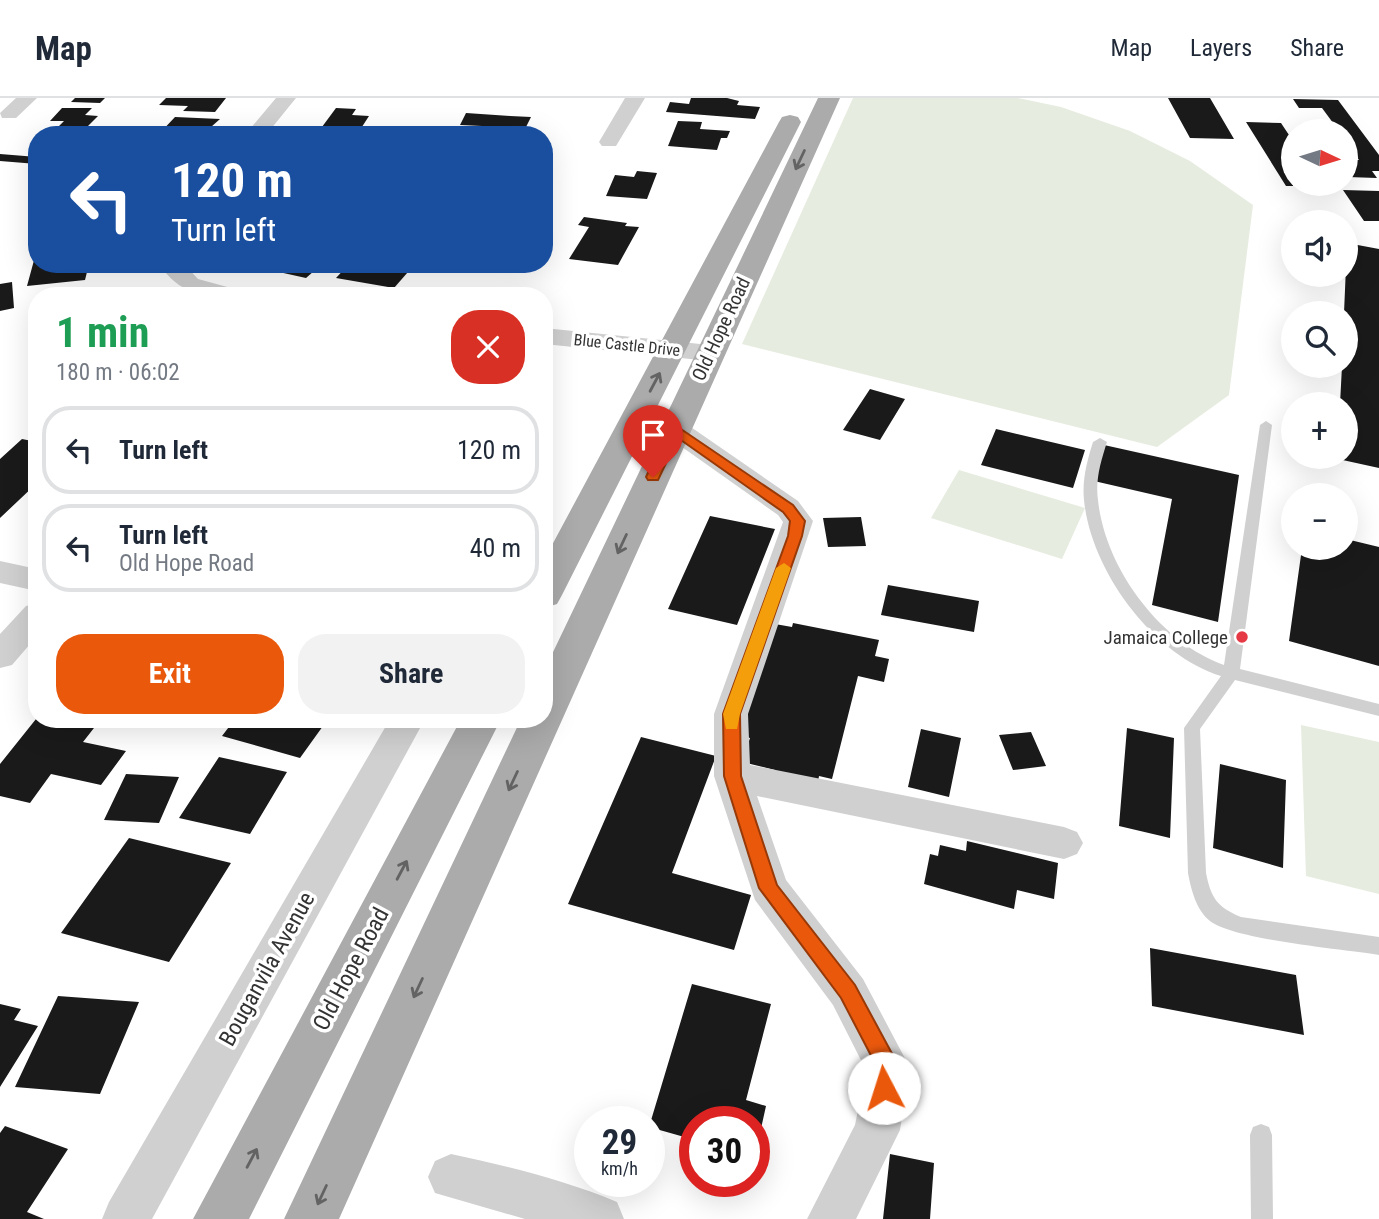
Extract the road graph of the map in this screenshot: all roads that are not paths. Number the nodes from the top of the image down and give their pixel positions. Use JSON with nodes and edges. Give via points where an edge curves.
{"nodes":[{"id":1,"x":27,"y":98,"type":"edge"},
{"id":2,"x":286,"y":98,"type":"edge"},
{"id":3,"x":635,"y":98,"type":"edge"},
{"id":4,"x":803,"y":98,"type":"edge"},
{"id":5,"x":829,"y":98,"type":"edge"},
{"id":6,"x":9,"y":114,"type":"dead end"},
{"id":7,"x":263,"y":126,"type":"edge"},
{"id":8,"x":609,"y":142,"type":"dead end"},
{"id":9,"x":179,"y":273,"type":"edge"},
{"id":10,"x":201,"y":287,"type":"edge"},
{"id":11,"x":553,"y":337,"type":"edge"},
{"id":12,"x":673,"y":349,"type":"junction"},
{"id":13,"x":710,"y":354,"type":"junction"},
{"id":14,"x":1266,"y":425,"type":"dead end"},
{"id":15,"x":675,"y":429,"type":"junction"},
{"id":16,"x":1100,"y":442,"type":"dead end"},
{"id":17,"x":0,"y":572,"type":"edge"},
{"id":18,"x":28,"y":578,"type":"edge"},
{"id":19,"x":553,"y":578,"type":"edge"},
{"id":20,"x":28,"y":624,"type":"edge"},
{"id":21,"x":0,"y":656,"type":"edge"},
{"id":22,"x":1231,"y":674,"type":"junction"},
{"id":23,"x":553,"y":693,"type":"edge"},
{"id":24,"x":1379,"y":710,"type":"edge"},
{"id":25,"x":403,"y":728,"type":"edge"},
{"id":26,"x":476,"y":728,"type":"edge"},
{"id":27,"x":537,"y":728,"type":"edge"},
{"id":28,"x":732,"y":776,"type":"junction"},
{"id":29,"x":1064,"y":843,"type":"dead end"},
{"id":30,"x":1379,"y":946,"type":"edge"},
{"id":31,"x":1261,"y":1136,"type":"dead end"},
{"id":32,"x":451,"y":1177,"type":"dead end"},
{"id":33,"x":126,"y":1219,"type":"edge"},
{"id":34,"x":220,"y":1219,"type":"edge"},
{"id":35,"x":311,"y":1219,"type":"edge"},
{"id":36,"x":600,"y":1219,"type":"edge"},
{"id":37,"x":831,"y":1219,"type":"edge"},
{"id":38,"x":1262,"y":1219,"type":"edge"}],
"edges":[{"from":1,"to":6,"type":"street"},
{"from":2,"to":7,"type":"street"},
{"from":3,"to":8,"type":"street"},
{"from":4,"to":12,"type":"main road","name":"Old Hope Road"},
{"from":5,"to":13,"type":"main road","name":"Old Hope Road","one_way":true},
{"from":9,"to":10,"type":"street"},
{"from":11,"to":12,"type":"street","name":"Blue Castle Drive"},
{"from":12,"to":13,"type":"street","name":"Blue Castle Drive"},
{"from":19,"to":12,"type":"main road","name":"Old Hope Road","one_way":true},
{"from":13,"to":15,"type":"main road","name":"Old Hope Road"},
{"from":14,"to":22,"type":"lane"},
{"from":15,"to":23,"type":"main road","name":"Old Hope Road","one_way":true},
{"from":15,"to":28,"type":"street","via":[[788,509],[798,521],[731,714]]},
{"from":16,"to":22,"type":"lane","via":[[1091,460],[1089,496],[1103,550],[1159,630],[1191,657]]},
{"from":17,"to":18,"type":"street"},
{"from":20,"to":21,"type":"street"},
{"from":22,"to":24,"type":"lane"},
{"from":22,"to":30,"type":"lane","via":[[1192,728],[1201,893],[1216,915],[1239,925]]},
{"from":25,"to":33,"type":"street","name":"Bouganvila Avenue"},
{"from":34,"to":26,"type":"main road","name":"Old Hope Road","one_way":true},
{"from":27,"to":35,"type":"main road","one_way":true},
{"from":28,"to":29,"type":"street"},
{"from":28,"to":37,"type":"street","via":[[769,888],[848,992],[888,1068],[877,1130]]},
{"from":31,"to":38,"type":"lane"},
{"from":32,"to":36,"type":"street"}]}
